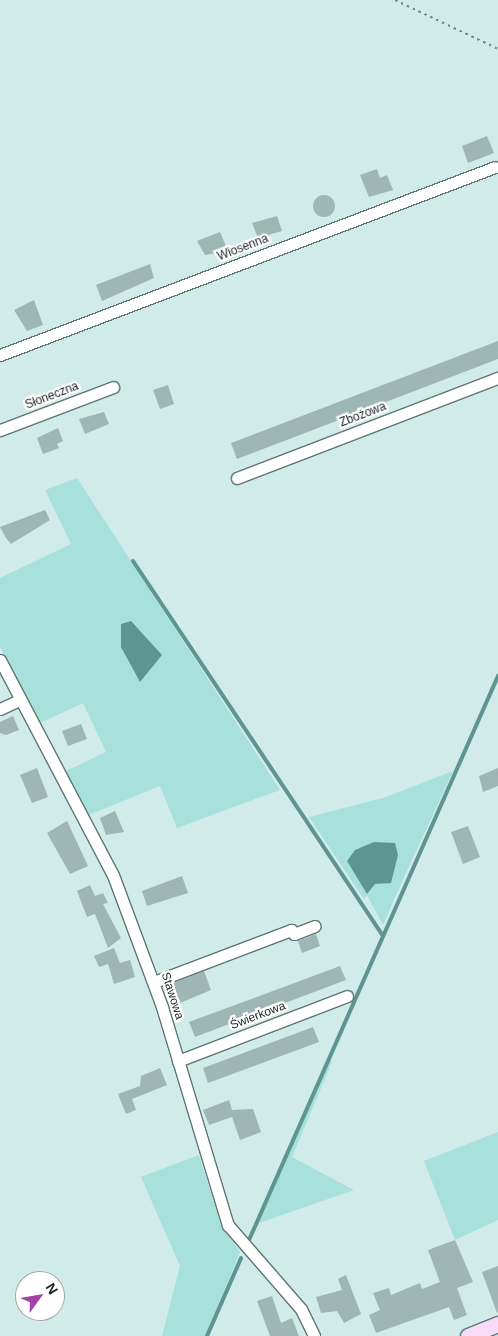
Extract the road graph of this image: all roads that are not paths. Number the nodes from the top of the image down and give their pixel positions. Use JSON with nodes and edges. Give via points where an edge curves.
{"nodes":[{"id":1,"x":495,"y":167,"type":"dead end"},
{"id":2,"x":0,"y":355,"type":"edge"},
{"id":3,"x":498,"y":378,"type":"edge"},
{"id":4,"x":113,"y":387,"type":"dead end"},
{"id":5,"x":0,"y":430,"type":"edge"},
{"id":6,"x":237,"y":478,"type":"dead end"},
{"id":7,"x":0,"y":660,"type":"edge"},
{"id":8,"x":19,"y":700,"type":"junction"},
{"id":9,"x":0,"y":709,"type":"edge"},
{"id":10,"x":315,"y":926,"type":"dead end"},
{"id":11,"x":154,"y":982,"type":"junction"},
{"id":12,"x":347,"y":996,"type":"dead end"},
{"id":13,"x":178,"y":1061,"type":"junction"},
{"id":14,"x":498,"y":1324,"type":"edge"},
{"id":15,"x":314,"y":1336,"type":"edge"},
{"id":16,"x":468,"y":1336,"type":"edge"}],
"edges":[{"from":1,"to":2,"type":"street","name":"Wiosenna"},
{"from":3,"to":6,"type":"street","name":"Zbożowa"},
{"from":4,"to":5,"type":"street","name":"Słoneczna"},
{"from":7,"to":8,"type":"street","name":"Stawowa"},
{"from":8,"to":9,"type":"street"},
{"from":8,"to":11,"type":"street","name":"Stawowa","via":[[113,875]]},
{"from":10,"to":11,"type":"street","via":[[294,934],[291,930]]},
{"from":11,"to":13,"type":"street","name":"Stawowa"},
{"from":12,"to":13,"type":"street","name":"Świerkowa"},
{"from":13,"to":15,"type":"street","name":"Stawowa","via":[[228,1225],[301,1309]]},
{"from":14,"to":16,"type":"main road"}]}
